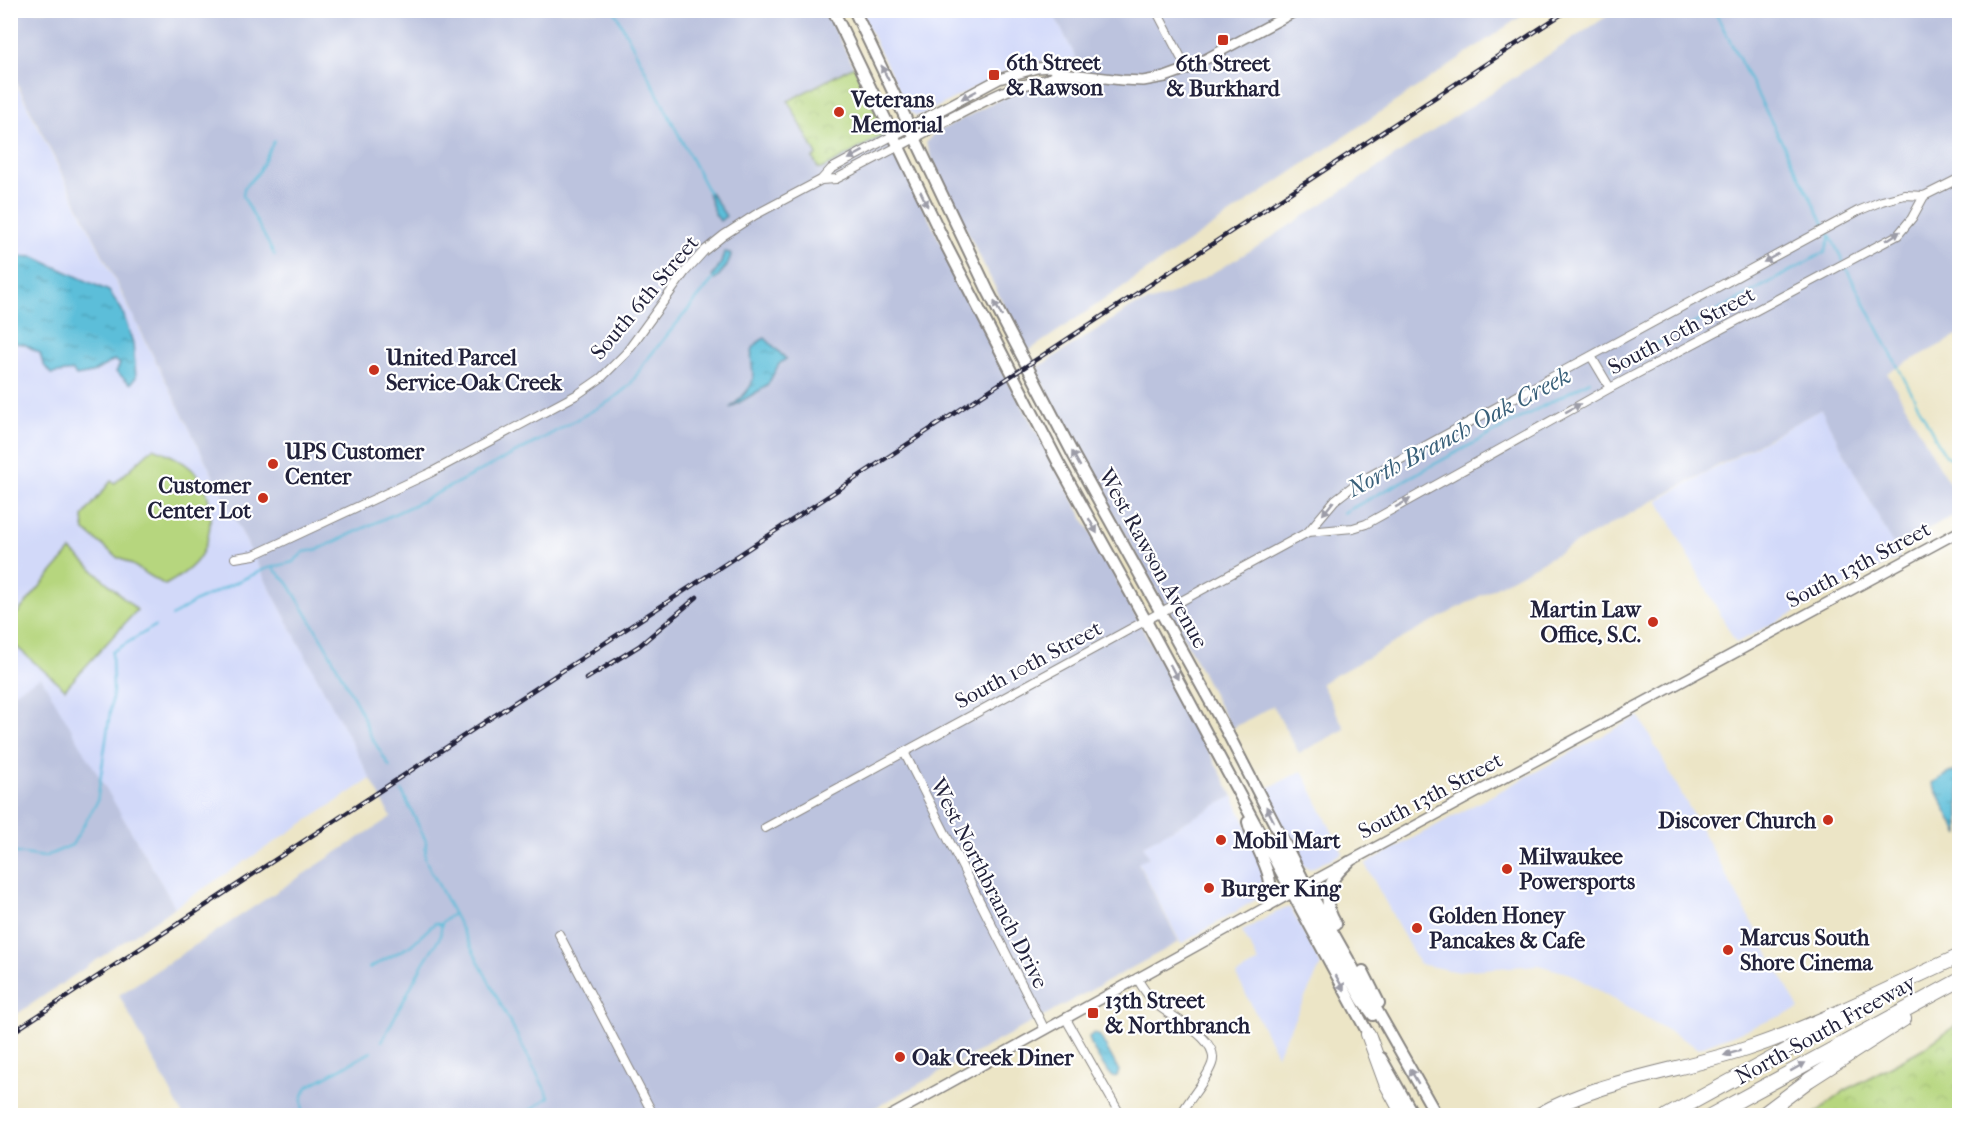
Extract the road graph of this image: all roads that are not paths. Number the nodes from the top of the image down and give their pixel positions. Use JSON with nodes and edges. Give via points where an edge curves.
{"nodes":[{"id":1,"x":833,"y":10,"type":"edge"},
{"id":2,"x":854,"y":10,"type":"edge"},
{"id":3,"x":1156,"y":10,"type":"edge"},
{"id":4,"x":1298,"y":10,"type":"edge"},
{"id":5,"x":1187,"y":69,"type":"junction"},
{"id":6,"x":1062,"y":73,"type":"junction"},
{"id":7,"x":910,"y":126,"type":"junction"},
{"id":8,"x":894,"y":135,"type":"junction"},
{"id":9,"x":916,"y":137,"type":"junction"},
{"id":10,"x":899,"y":146,"type":"junction"},
{"id":11,"x":1959,"y":178,"type":"edge"},
{"id":12,"x":821,"y":180,"type":"junction"},
{"id":13,"x":1924,"y":196,"type":"junction"},
{"id":14,"x":1591,"y":356,"type":"junction"},
{"id":15,"x":1610,"y":388,"type":"junction"},
{"id":16,"x":1959,"y":531,"type":"edge"},
{"id":17,"x":1308,"y":532,"type":"junction"},
{"id":18,"x":235,"y":558,"type":"dead end"},
{"id":19,"x":1162,"y":612,"type":"junction"},
{"id":20,"x":1146,"y":621,"type":"junction"},
{"id":21,"x":1226,"y":730,"type":"junction"},
{"id":22,"x":1209,"y":739,"type":"junction"},
{"id":23,"x":904,"y":752,"type":"junction"},
{"id":24,"x":1258,"y":791,"type":"junction"},
{"id":25,"x":1243,"y":803,"type":"junction"},
{"id":26,"x":765,"y":828,"type":"dead end"},
{"id":27,"x":1258,"y":831,"type":"junction"},
{"id":28,"x":1348,"y":862,"type":"junction"},
{"id":29,"x":1306,"y":885,"type":"junction"},
{"id":30,"x":1291,"y":893,"type":"junction"},
{"id":31,"x":1268,"y":906,"type":"junction"},
{"id":32,"x":559,"y":934,"type":"dead end"},
{"id":33,"x":1959,"y":956,"type":"edge"},
{"id":34,"x":1137,"y":978,"type":"junction"},
{"id":35,"x":1959,"y":982,"type":"edge"},
{"id":36,"x":1066,"y":1019,"type":"junction"},
{"id":37,"x":1045,"y":1030,"type":"junction"},
{"id":38,"x":1368,"y":1034,"type":"junction"},
{"id":39,"x":1394,"y":1040,"type":"junction"},
{"id":40,"x":904,"y":1112,"type":"edge"},
{"id":41,"x":654,"y":1116,"type":"edge"},
{"id":42,"x":890,"y":1116,"type":"edge"},
{"id":43,"x":1120,"y":1116,"type":"edge"},
{"id":44,"x":1180,"y":1116,"type":"edge"},
{"id":45,"x":1404,"y":1116,"type":"edge"},
{"id":46,"x":1414,"y":1116,"type":"edge"},
{"id":47,"x":1437,"y":1116,"type":"edge"},
{"id":48,"x":1537,"y":1116,"type":"edge"},
{"id":49,"x":1667,"y":1116,"type":"edge"},
{"id":50,"x":1710,"y":1116,"type":"edge"},
{"id":51,"x":1761,"y":1116,"type":"edge"}],
"edges":[{"from":1,"to":8,"type":"main road","name":"West Rawson Avenue"},
{"from":7,"to":2,"type":"main road","name":"West Rawson Avenue","one_way":true},
{"from":3,"to":5,"type":"street"},
{"from":4,"to":5,"type":"street","name":"South 6th Street"},
{"from":5,"to":6,"type":"street","name":"South 6th Street","via":[[1143,81]]},
{"from":6,"to":7,"type":"street","name":"South 6th Street","one_way":true,"via":[[1050,67],[1012,74]]},
{"from":6,"to":9,"type":"street","name":"South 6th Street","via":[[1005,91]]},
{"from":7,"to":8,"type":"street","name":"South 6th Street"},
{"from":7,"to":9,"type":"main road","name":"West Rawson Avenue"},
{"from":8,"to":10,"type":"main road","name":"West Rawson Avenue"},
{"from":8,"to":12,"type":"street","name":"South 6th Street","one_way":true,"via":[[831,169]]},
{"from":9,"to":10,"type":"street","name":"South 6th Street"},
{"from":19,"to":9,"type":"main road","name":"West Rawson Avenue","one_way":true,"via":[[1074,456],[988,291]]},
{"from":10,"to":12,"type":"street","name":"South 6th Street","via":[[836,179]]},
{"from":10,"to":20,"type":"main road","name":"West Rawson Avenue","one_way":true,"via":[[1035,417]]},
{"from":11,"to":13,"type":"street","name":"South 10th Street"},
{"from":12,"to":18,"type":"street","name":"South 6th Street","via":[[744,222],[704,251],[672,288],[633,345],[590,386],[430,473],[254,555]]},
{"from":13,"to":14,"type":"street","name":"South 10th Street","one_way":true,"via":[[1905,195],[1858,211]]},
{"from":15,"to":13,"type":"street","name":"South 10th Street","one_way":true,"via":[[1898,235]]},
{"from":14,"to":15,"type":"street"},
{"from":14,"to":17,"type":"street","name":"South 10th Street","one_way":true,"via":[[1357,483],[1335,500]]},
{"from":17,"to":15,"type":"street","name":"South 10th Street","one_way":true,"via":[[1366,524]]},
{"from":16,"to":28,"type":"street","name":"South 13th Street"},
{"from":17,"to":19,"type":"street","name":"South 10th Street"},
{"from":19,"to":20,"type":"street","name":"South 10th Street"},
{"from":19,"to":21,"type":"main road","name":"West Rawson Avenue"},
{"from":20,"to":22,"type":"main road","name":"West Rawson Avenue","one_way":true},
{"from":20,"to":23,"type":"street","name":"South 10th Street"},
{"from":21,"to":22,"type":"main road"},
{"from":21,"to":24,"type":"main road","name":"West Rawson Avenue"},
{"from":22,"to":25,"type":"main road","name":"West Rawson Avenue"},
{"from":23,"to":26,"type":"street","name":"South 10th Street"},
{"from":23,"to":37,"type":"street","name":"West Northbranch Drive"},
{"from":24,"to":25,"type":"main road"},
{"from":29,"to":24,"type":"main road","name":"West Rawson Avenue","one_way":true},
{"from":25,"to":27,"type":"main road","name":"West Rawson Avenue"},
{"from":25,"to":31,"type":"main road","via":[[1251,834],[1266,862],[1271,894]]},
{"from":27,"to":29,"type":"main road","via":[[1277,850],[1294,881]]},
{"from":27,"to":30,"type":"main road","name":"West Rawson Avenue"},
{"from":28,"to":29,"type":"street","name":"South 13th Street"},
{"from":28,"to":39,"type":"main road","via":[[1329,884],[1330,913],[1373,988]]},
{"from":29,"to":30,"type":"street","name":"South 13th Street"},
{"from":29,"to":39,"type":"main road","name":"West Rawson Avenue"},
{"from":30,"to":31,"type":"street","name":"South 13th Street"},
{"from":30,"to":38,"type":"main road","name":"West Rawson Avenue","one_way":true},
{"from":30,"to":39,"type":"main road","via":[[1305,900],[1362,1000]]},
{"from":31,"to":34,"type":"street","name":"South 13th Street"},
{"from":32,"to":41,"type":"street"},
{"from":33,"to":48,"type":"highway","one_way":true,"via":[[1772,1040],[1605,1086]]},
{"from":33,"to":49,"type":"highway","name":"North-South Freeway"},
{"from":34,"to":36,"type":"street","name":"South 13th Street"},
{"from":34,"to":44,"type":"street","via":[[1157,1005],[1211,1047],[1212,1065]]},
{"from":50,"to":35,"type":"highway","name":"North-South Freeway","one_way":true},
{"from":35,"to":51,"type":"highway"},
{"from":36,"to":37,"type":"street","name":"South 13th Street"},
{"from":36,"to":43,"type":"street"},
{"from":37,"to":40,"type":"street","name":"South 13th Street"},
{"from":38,"to":45,"type":"highway","via":[[1386,1083]]},
{"from":38,"to":46,"type":"main road","name":"West Rawson Avenue"},
{"from":47,"to":39,"type":"main road","name":"West Rawson Avenue","one_way":true},
{"from":40,"to":42,"type":"street","name":"South 13th Street"}]}
